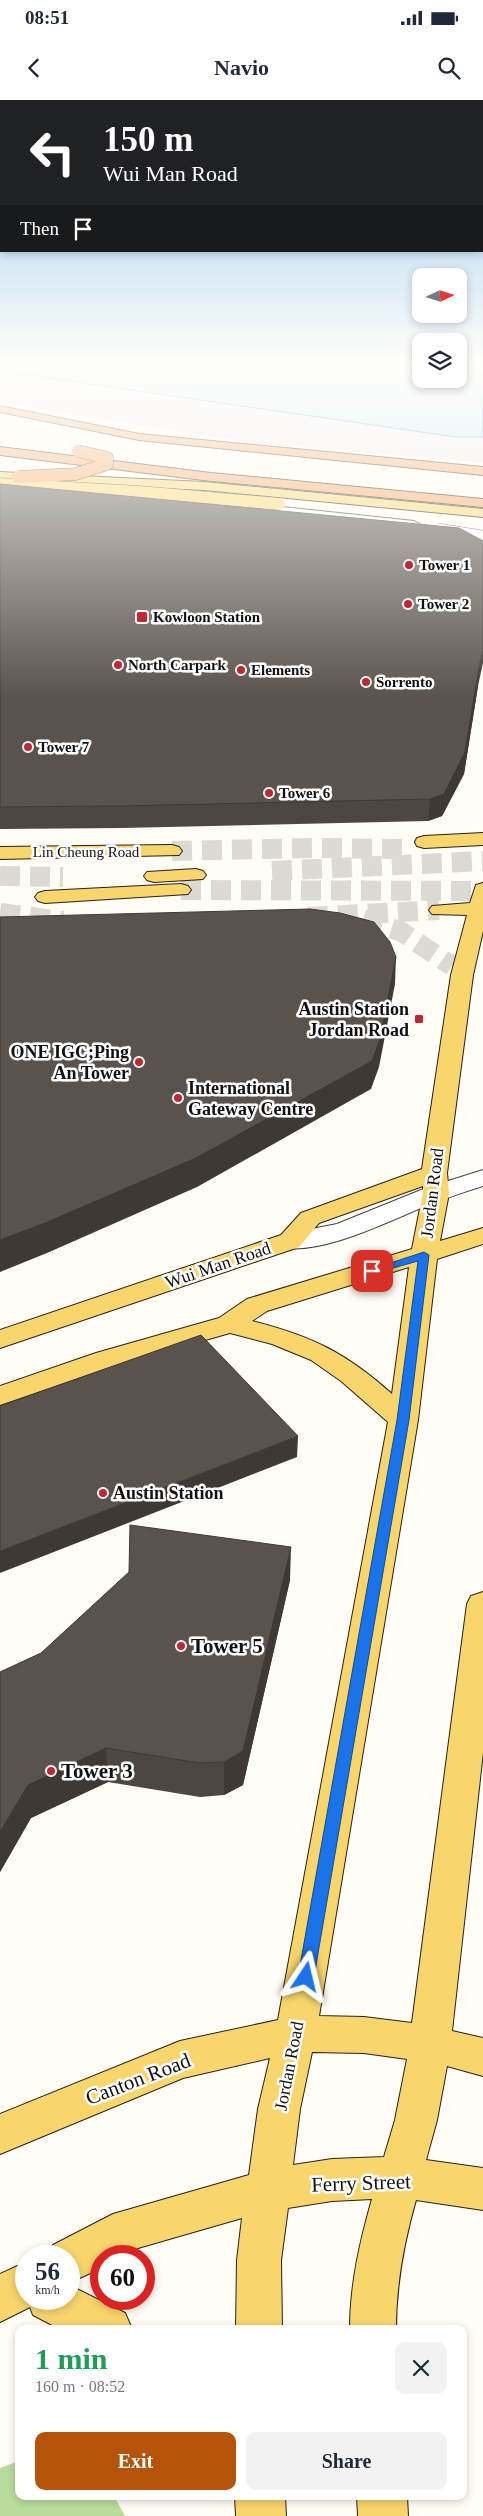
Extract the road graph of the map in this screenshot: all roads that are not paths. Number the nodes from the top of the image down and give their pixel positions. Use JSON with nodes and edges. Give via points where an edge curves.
{"nodes":[{"id":1,"x":62,"y":474,"type":"edge"},
{"id":2,"x":185,"y":474,"type":"edge"},
{"id":3,"x":385,"y":474,"type":"edge"},
{"id":4,"x":18,"y":477,"type":"junction"},
{"id":5,"x":483,"y":483,"type":"edge"},
{"id":6,"x":2,"y":486,"type":"edge"},
{"id":7,"x":483,"y":503,"type":"edge"},
{"id":8,"x":154,"y":507,"type":"edge"},
{"id":9,"x":213,"y":512,"type":"edge"},
{"id":10,"x":483,"y":513,"type":"edge"},
{"id":11,"x":483,"y":525,"type":"edge"},
{"id":12,"x":483,"y":533,"type":"edge"},
{"id":13,"x":483,"y":538,"type":"edge"},
{"id":14,"x":483,"y":543,"type":"edge"},
{"id":15,"x":483,"y":840,"type":"edge"},
{"id":16,"x":172,"y":851,"type":"tunnel mouth"},
{"id":17,"x":0,"y":853,"type":"edge"},
{"id":18,"x":483,"y":853,"type":"edge"},
{"id":19,"x":196,"y":875,"type":"tunnel mouth"},
{"id":20,"x":63,"y":877,"type":"tunnel mouth"},
{"id":21,"x":181,"y":890,"type":"tunnel mouth"},
{"id":22,"x":46,"y":897,"type":"tunnel mouth"},
{"id":23,"x":481,"y":901,"type":"edge"},
{"id":24,"x":439,"y":910,"type":"tunnel mouth"},
{"id":25,"x":483,"y":1178,"type":"edge"},
{"id":26,"x":435,"y":1183,"type":"junction"},
{"id":27,"x":483,"y":1236,"type":"edge"},
{"id":28,"x":290,"y":1241,"type":"joint"},
{"id":29,"x":424,"y":1255,"type":"junction"},
{"id":30,"x":229,"y":1324,"type":"junction"},
{"id":31,"x":0,"y":1339,"type":"edge"},
{"id":32,"x":0,"y":1396,"type":"edge"},
{"id":33,"x":403,"y":1420,"type":"junction"},
{"id":34,"x":483,"y":1604,"type":"edge"},
{"id":35,"x":296,"y":2034,"type":"junction"},
{"id":36,"x":430,"y":2044,"type":"junction"},
{"id":37,"x":483,"y":2057,"type":"edge"},
{"id":38,"x":0,"y":2134,"type":"edge"},
{"id":39,"x":399,"y":2177,"type":"junction"},
{"id":40,"x":483,"y":2189,"type":"edge"},
{"id":41,"x":269,"y":2190,"type":"junction"},
{"id":42,"x":80,"y":2256,"type":"edge"},
{"id":43,"x":67,"y":2310,"type":"edge"},
{"id":44,"x":100,"y":2325,"type":"edge"},
{"id":45,"x":259,"y":2325,"type":"edge"},
{"id":46,"x":373,"y":2325,"type":"edge"},
{"id":47,"x":260,"y":2500,"type":"edge"},
{"id":48,"x":382,"y":2500,"type":"edge"},
{"id":49,"x":260,"y":2516,"type":"edge"},
{"id":50,"x":383,"y":2516,"type":"edge"}],
"edges":[{"from":1,"to":4,"type":"highway","bridge":true},
{"from":2,"to":7,"type":"highway"},
{"from":3,"to":5,"type":"highway"},
{"from":4,"to":6,"type":"main road"},
{"from":4,"to":10,"type":"main road","bridge":true,"via":[[204,486]]},
{"from":6,"to":8,"type":"street"},
{"from":6,"to":11,"type":"main road","bridge":true,"via":[[121,490]]},
{"from":6,"to":12,"type":"street","via":[[327,515]]},
{"from":6,"to":13,"type":"street","bridge":true},
{"from":9,"to":14,"type":"street"},
{"from":15,"to":18,"type":"main road","via":[[426,846]]},
{"from":16,"to":17,"type":"main road","name":"Lin Cheung Road"},
{"from":19,"to":20,"type":"main road"},
{"from":21,"to":22,"type":"main road"},
{"from":23,"to":24,"type":"main road"},
{"from":23,"to":26,"type":"main road","name":"Jordan Road","via":[[457,970]]},
{"from":25,"to":26,"type":"street","name":"Wui Man Road"},
{"from":26,"to":28,"type":"street","name":"Wui Man Road","via":[[344,1232]]},
{"from":26,"to":29,"type":"main road","name":"Jordan Road"},
{"from":27,"to":29,"type":"main road"},
{"from":28,"to":31,"type":"main road","name":"Wui Man Road"},
{"from":29,"to":30,"type":"main road","via":[[257,1305]]},
{"from":29,"to":33,"type":"main road","name":"Jordan Road"},
{"from":30,"to":32,"type":"main road","via":[[106,1359]]},
{"from":30,"to":33,"type":"main road","via":[[319,1353],[355,1378]]},
{"from":33,"to":35,"type":"main road","name":"Jordan Road"},
{"from":34,"to":36,"type":"main road"},
{"from":35,"to":36,"type":"main road","name":"Canton Road","via":[[364,2035]]},
{"from":35,"to":38,"type":"main road","name":"Canton Road","via":[[180,2060]]},
{"from":35,"to":41,"type":"main road","name":"Jordan Road","via":[[279,2108]]},
{"from":36,"to":37,"type":"main road"},
{"from":36,"to":39,"type":"main road","via":[[416,2120]]},
{"from":39,"to":40,"type":"main road","name":"Ferry Street"},
{"from":39,"to":41,"type":"main road","name":"Ferry Street","via":[[332,2180]]},
{"from":39,"to":46,"type":"main road","via":[[384,2235],[373,2302]]},
{"from":41,"to":42,"type":"main road","via":[[130,2229]]},
{"from":41,"to":45,"type":"main road","name":"Jordan Road","via":[[259,2260]]},
{"from":43,"to":44,"type":"main road"},
{"from":47,"to":49,"type":"main road"},
{"from":48,"to":50,"type":"main road"}]}
